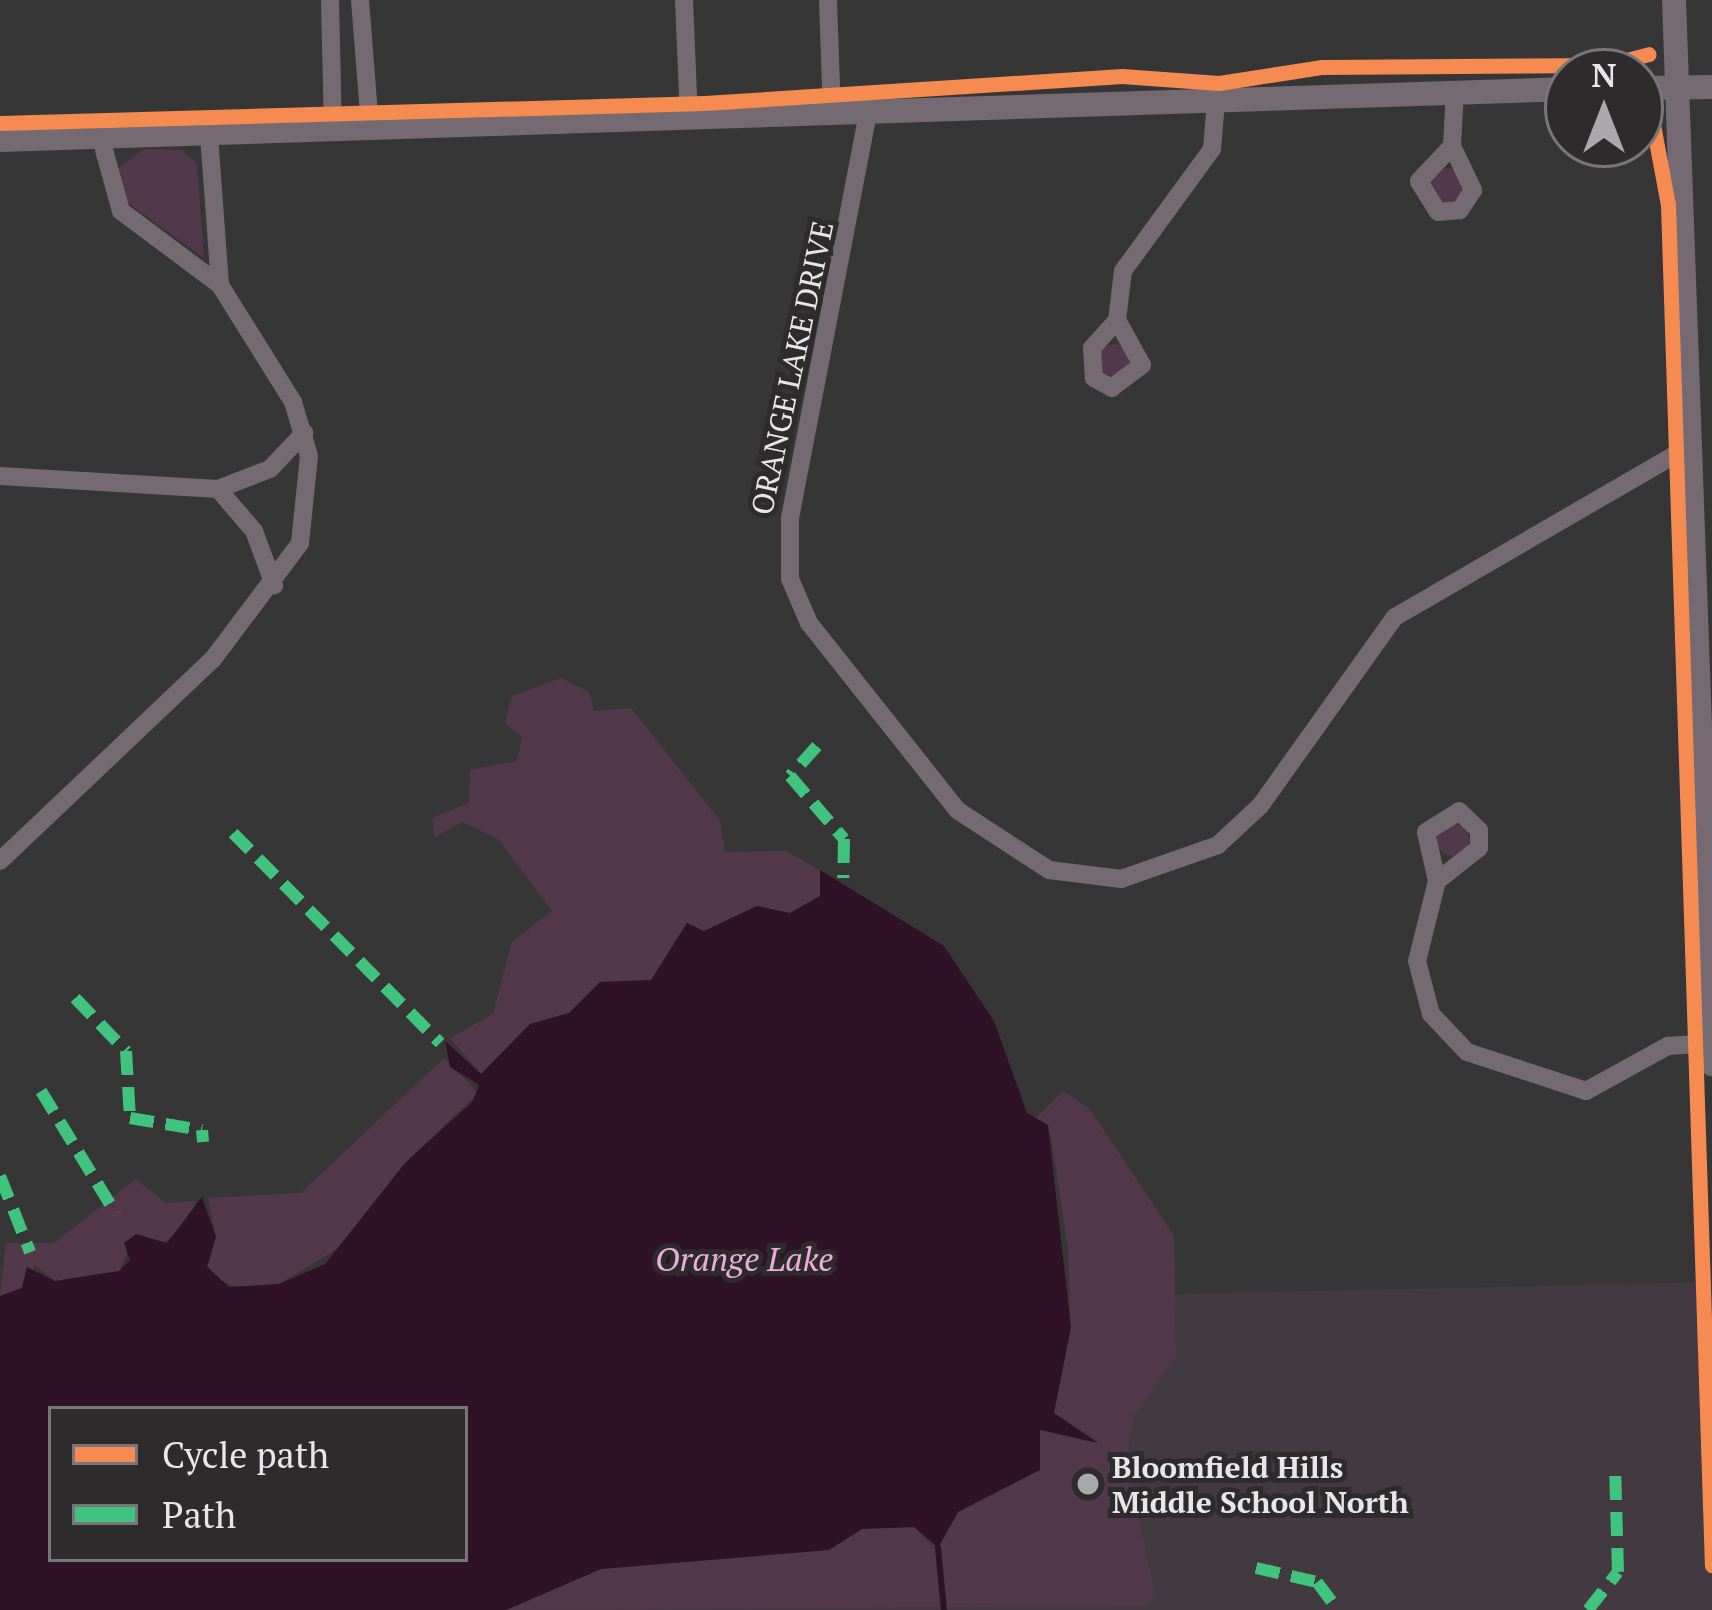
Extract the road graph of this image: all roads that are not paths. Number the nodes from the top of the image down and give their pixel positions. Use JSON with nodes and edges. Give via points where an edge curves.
{"nodes":[{"id":1,"x":330,"y":0,"type":"edge"},
{"id":2,"x":360,"y":0,"type":"edge"},
{"id":3,"x":684,"y":0,"type":"edge"},
{"id":4,"x":829,"y":0,"type":"edge"},
{"id":5,"x":1675,"y":0,"type":"edge"},
{"id":6,"x":1678,"y":86,"type":"junction"},
{"id":7,"x":1664,"y":87,"type":"edge"},
{"id":8,"x":1712,"y":87,"type":"edge"},
{"id":9,"x":1544,"y":89,"type":"edge"},
{"id":10,"x":1455,"y":91,"type":"junction"},
{"id":11,"x":1216,"y":100,"type":"junction"},
{"id":12,"x":868,"y":113,"type":"junction"},
{"id":13,"x":832,"y":114,"type":"junction"},
{"id":14,"x":689,"y":120,"type":"junction"},
{"id":15,"x":370,"y":126,"type":"junction"},
{"id":16,"x":334,"y":128,"type":"junction"},
{"id":17,"x":209,"y":136,"type":"junction"},
{"id":18,"x":100,"y":139,"type":"junction"},
{"id":19,"x":0,"y":140,"type":"edge"},
{"id":20,"x":1452,"y":146,"type":"dead end"},
{"id":21,"x":220,"y":285,"type":"junction"},
{"id":22,"x":1117,"y":320,"type":"dead end"},
{"id":23,"x":304,"y":433,"type":"junction"},
{"id":24,"x":1692,"y":446,"type":"junction"},
{"id":25,"x":0,"y":476,"type":"edge"},
{"id":26,"x":218,"y":489,"type":"junction"},
{"id":27,"x":274,"y":585,"type":"junction"},
{"id":28,"x":1709,"y":823,"type":"edge"},
{"id":29,"x":0,"y":861,"type":"edge"},
{"id":30,"x":1437,"y":881,"type":"dead end"},
{"id":31,"x":1711,"y":1043,"type":"edge"},
{"id":32,"x":1712,"y":1064,"type":"edge"}],
"edges":[{"from":1,"to":16,"type":"street"},
{"from":2,"to":15,"type":"street"},
{"from":3,"to":14,"type":"street"},
{"from":4,"to":13,"type":"street"},
{"from":5,"to":6,"type":"street"},
{"from":6,"to":7,"type":"street"},
{"from":6,"to":8,"type":"street"},
{"from":6,"to":24,"type":"street"},
{"from":9,"to":10,"type":"street"},
{"from":10,"to":11,"type":"street"},
{"from":10,"to":20,"type":"street"},
{"from":11,"to":12,"type":"street"},
{"from":11,"to":22,"type":"street","via":[[1212,149],[1123,271]]},
{"from":12,"to":13,"type":"street"},
{"from":12,"to":24,"type":"street","name":"ORANGE LAKE DRIVE","via":[[867,164],[790,519],[790,579],[809,623],[957,810],[1048,871],[1121,879],[1218,845],[1260,806],[1395,617]]},
{"from":13,"to":14,"type":"street"},
{"from":14,"to":15,"type":"street"},
{"from":15,"to":16,"type":"street"},
{"from":16,"to":17,"type":"street"},
{"from":17,"to":18,"type":"street"},
{"from":17,"to":21,"type":"street"},
{"from":18,"to":19,"type":"street"},
{"from":18,"to":21,"type":"street","via":[[121,211]]},
{"from":21,"to":23,"type":"street"},
{"from":23,"to":26,"type":"street","via":[[270,469]]},
{"from":23,"to":27,"type":"street","via":[[305,527]]},
{"from":24,"to":28,"type":"street"},
{"from":25,"to":26,"type":"street"},
{"from":26,"to":27,"type":"street","via":[[254,531]]},
{"from":27,"to":29,"type":"street","via":[[165,710]]},
{"from":28,"to":31,"type":"street"},
{"from":30,"to":31,"type":"street","via":[[1418,976],[1438,1025],[1467,1052],[1586,1091],[1668,1046]]},
{"from":31,"to":32,"type":"street"}]}
